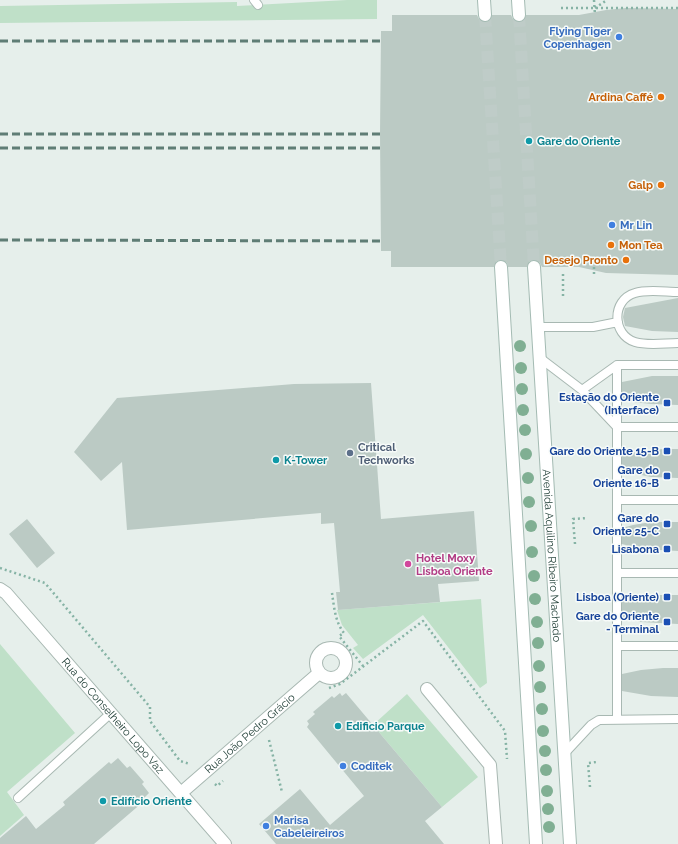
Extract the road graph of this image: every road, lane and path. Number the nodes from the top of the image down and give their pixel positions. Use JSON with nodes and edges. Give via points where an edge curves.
{"nodes":[{"id":1,"x":484,"y":0,"type":"edge"},
{"id":2,"x":518,"y":0,"type":"edge"},
{"id":3,"x":594,"y":0,"type":"edge"},
{"id":4,"x":607,"y":0,"type":"edge"},
{"id":5,"x":561,"y":8,"type":"dead end"},
{"id":6,"x":594,"y":8,"type":"junction"},
{"id":7,"x":678,"y":8,"type":"edge"},
{"id":8,"x":485,"y":15,"type":"tunnel mouth"},
{"id":9,"x":519,"y":15,"type":"tunnel mouth"},
{"id":10,"x":594,"y":15,"type":"dead end"},
{"id":11,"x":501,"y":267,"type":"tunnel mouth"},
{"id":12,"x":534,"y":267,"type":"tunnel mouth"},
{"id":13,"x":594,"y":267,"type":"dead end"},
{"id":14,"x":563,"y":274,"type":"dead end"},
{"id":15,"x":594,"y":274,"type":"dead end"},
{"id":16,"x":678,"y":292,"type":"edge"},
{"id":17,"x":563,"y":298,"type":"dead end"},
{"id":18,"x":618,"y":322,"type":"junction"},
{"id":19,"x":538,"y":327,"type":"junction"},
{"id":20,"x":678,"y":343,"type":"edge"},
{"id":21,"x":540,"y":358,"type":"junction"},
{"id":22,"x":617,"y":365,"type":"junction"},
{"id":23,"x":678,"y":365,"type":"edge"},
{"id":24,"x":582,"y":390,"type":"junction"},
{"id":25,"x":617,"y":427,"type":"junction"},
{"id":26,"x":678,"y":427,"type":"edge"},
{"id":27,"x":617,"y":500,"type":"junction"},
{"id":28,"x":678,"y":500,"type":"edge"},
{"id":29,"x":587,"y":518,"type":"dead end"},
{"id":30,"x":575,"y":544,"type":"dead end"},
{"id":31,"x":0,"y":568,"type":"edge"},
{"id":32,"x":617,"y":573,"type":"junction"},
{"id":33,"x":678,"y":573,"type":"edge"},
{"id":34,"x":0,"y":589,"type":"edge"},
{"id":35,"x":332,"y":593,"type":"dead end"},
{"id":36,"x":617,"y":646,"type":"junction"},
{"id":37,"x":678,"y":646,"type":"edge"},
{"id":38,"x":363,"y":666,"type":"junction"},
{"id":39,"x":319,"y":673,"type":"dead end"},
{"id":40,"x":340,"y":684,"type":"dead end"},
{"id":41,"x":427,"y":689,"type":"dead end"},
{"id":42,"x":476,"y":693,"type":"dead end"},
{"id":43,"x":111,"y":713,"type":"junction"},
{"id":44,"x":617,"y":719,"type":"junction"},
{"id":45,"x":678,"y":719,"type":"edge"},
{"id":46,"x":269,"y":740,"type":"dead end"},
{"id":47,"x":564,"y":754,"type":"junction"},
{"id":48,"x":194,"y":761,"type":"dead end"},
{"id":49,"x":597,"y":762,"type":"dead end"},
{"id":50,"x":590,"y":787,"type":"dead end"},
{"id":51,"x":282,"y":792,"type":"dead end"},
{"id":52,"x":181,"y":793,"type":"junction"},
{"id":53,"x":18,"y":798,"type":"dead end"},
{"id":54,"x":225,"y":844,"type":"edge"},
{"id":55,"x":496,"y":844,"type":"edge"},
{"id":56,"x":536,"y":844,"type":"edge"},
{"id":57,"x":570,"y":844,"type":"edge"}],
"edges":[{"from":1,"to":8,"type":"main road"},
{"from":2,"to":9,"type":"main road"},
{"from":3,"to":6,"type":"path"},
{"from":4,"to":6,"type":"path"},
{"from":5,"to":6,"type":"path"},
{"from":6,"to":7,"type":"path"},
{"from":6,"to":10,"type":"path"},
{"from":11,"to":56,"type":"main road"},
{"from":12,"to":19,"type":"main road","name":"Avenida Aquilino Ribeiro Machado"},
{"from":13,"to":15,"type":"path"},
{"from":14,"to":17,"type":"path"},
{"from":16,"to":18,"type":"lane","via":[[635,293],[622,302],[618,310]]},
{"from":18,"to":19,"type":"lane","via":[[593,327]]},
{"from":18,"to":20,"type":"lane","via":[[622,333],[635,342]]},
{"from":19,"to":21,"type":"main road","name":"Avenida Aquilino Ribeiro Machado"},
{"from":21,"to":24,"type":"lane"},
{"from":21,"to":47,"type":"main road","name":"Avenida Aquilino Ribeiro Machado"},
{"from":22,"to":23,"type":"lane"},
{"from":22,"to":24,"type":"lane"},
{"from":22,"to":25,"type":"lane"},
{"from":24,"to":25,"type":"lane"},
{"from":25,"to":26,"type":"lane"},
{"from":25,"to":27,"type":"lane"},
{"from":27,"to":28,"type":"lane"},
{"from":27,"to":32,"type":"lane"},
{"from":29,"to":30,"type":"path","via":[[573,519]]},
{"from":31,"to":48,"type":"path","via":[[45,583],[150,707],[150,721],[180,761],[190,764]]},
{"from":32,"to":33,"type":"lane"},
{"from":32,"to":36,"type":"lane"},
{"from":34,"to":43,"type":"main road","name":"Rua do Conselheiro Lopo Vaz"},
{"from":35,"to":38,"type":"path","via":[[340,628],[344,633],[339,636]]},
{"from":36,"to":37,"type":"lane"},
{"from":36,"to":44,"type":"lane"},
{"from":38,"to":40,"type":"path"},
{"from":38,"to":42,"type":"path","via":[[422,621]]},
{"from":39,"to":52,"type":"main road","name":"Rua João Pedro Grácio"},
{"from":41,"to":55,"type":"main road","via":[[490,765]]},
{"from":43,"to":52,"type":"main road","name":"Rua do Conselheiro Lopo Vaz"},
{"from":43,"to":53,"type":"lane"},
{"from":44,"to":45,"type":"lane"},
{"from":44,"to":47,"type":"lane","via":[[596,722]]},
{"from":46,"to":51,"type":"path"},
{"from":47,"to":57,"type":"main road","name":"Avenida Aquilino Ribeiro Machado"},
{"from":49,"to":50,"type":"path","via":[[588,763]]},
{"from":52,"to":54,"type":"main road","name":"Rua do Conselheiro Lopo Vaz"}]}
